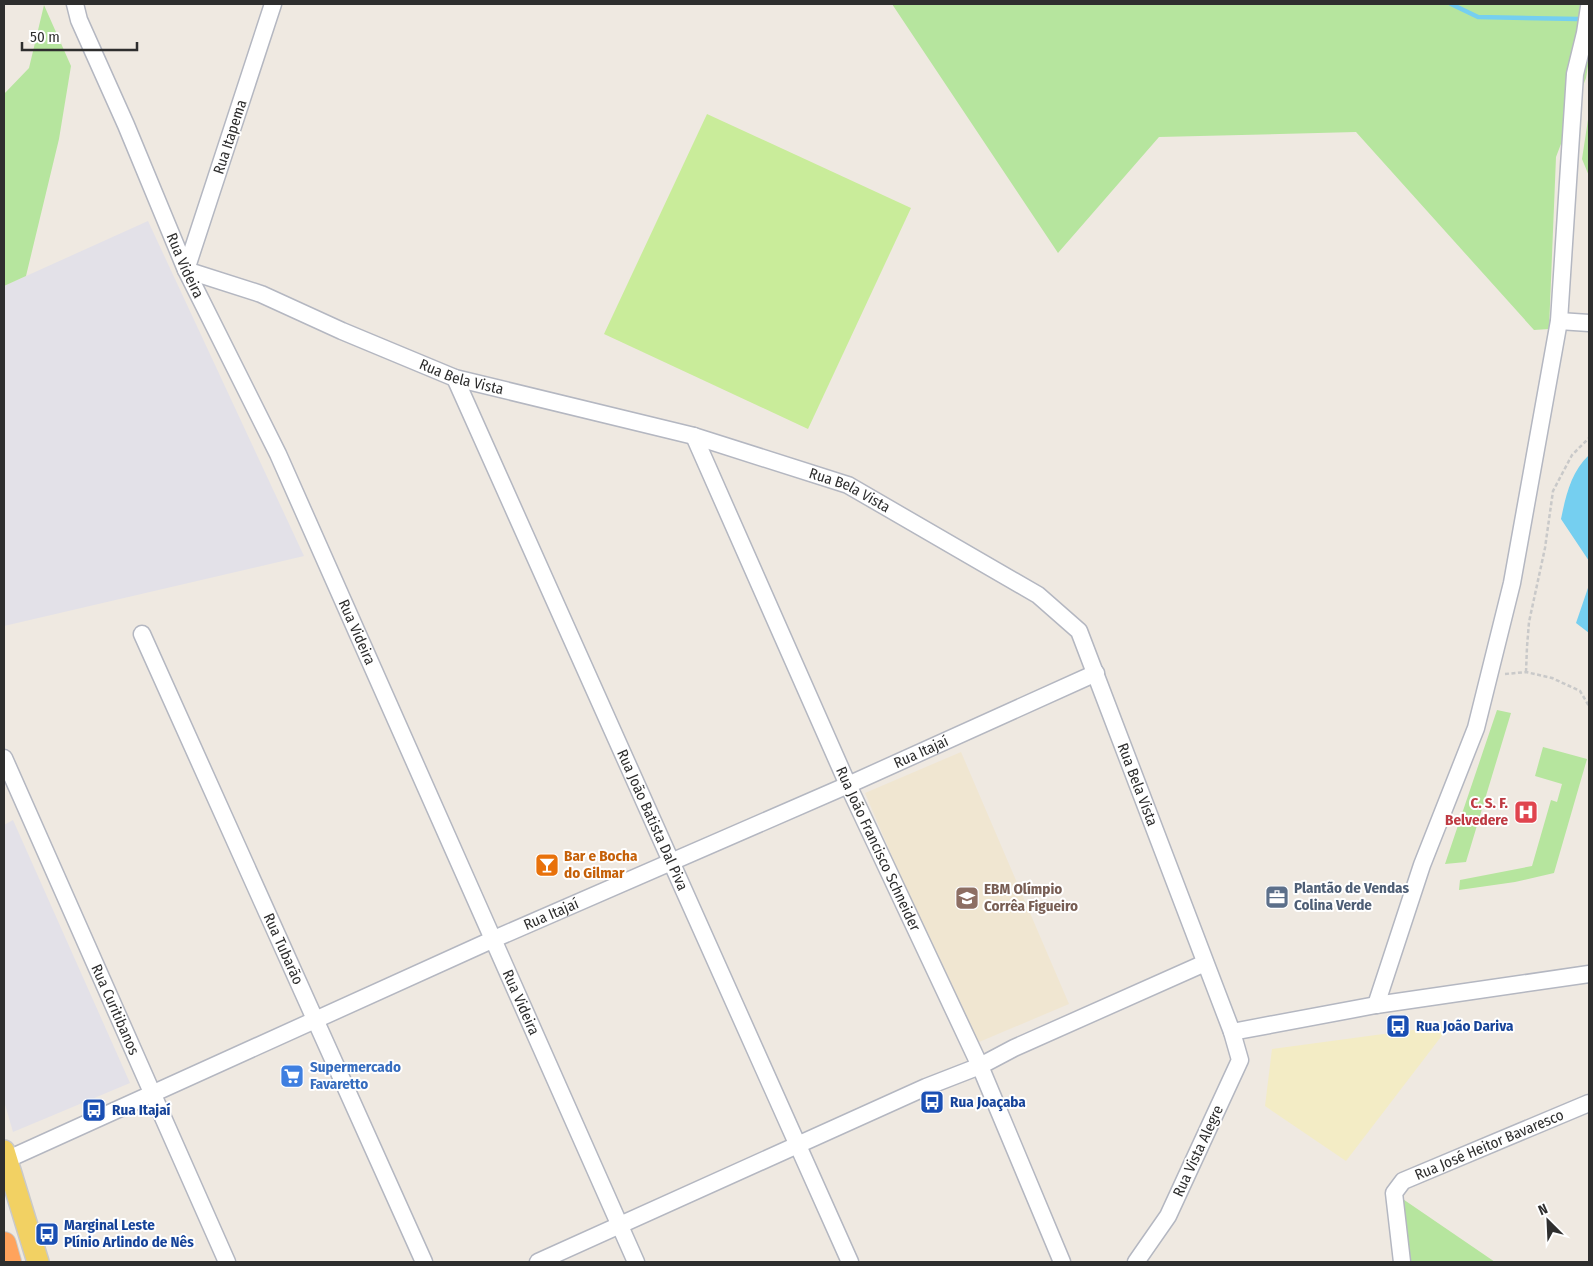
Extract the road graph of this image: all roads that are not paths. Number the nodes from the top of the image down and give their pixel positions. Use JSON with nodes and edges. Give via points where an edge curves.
{"nodes":[{"id":1,"x":75,"y":4,"type":"edge"},
{"id":2,"x":273,"y":4,"type":"edge"},
{"id":3,"x":1589,"y":7,"type":"edge"},
{"id":4,"x":186,"y":270,"type":"junction"},
{"id":5,"x":1559,"y":321,"type":"junction"},
{"id":6,"x":1589,"y":323,"type":"edge"},
{"id":7,"x":455,"y":378,"type":"junction"},
{"id":8,"x":694,"y":436,"type":"junction"},
{"id":9,"x":142,"y":634,"type":"dead end"},
{"id":10,"x":1096,"y":673,"type":"junction"},
{"id":11,"x":4,"y":758,"type":"edge"},
{"id":12,"x":848,"y":785,"type":"junction"},
{"id":13,"x":672,"y":862,"type":"junction"},
{"id":14,"x":494,"y":939,"type":"junction"},
{"id":15,"x":1205,"y":963,"type":"junction"},
{"id":16,"x":1589,"y":974,"type":"edge"},
{"id":17,"x":1376,"y":1005,"type":"junction"},
{"id":18,"x":315,"y":1020,"type":"junction"},
{"id":19,"x":1232,"y":1032,"type":"junction"},
{"id":20,"x":980,"y":1066,"type":"junction"},
{"id":21,"x":153,"y":1094,"type":"junction"},
{"id":22,"x":1589,"y":1103,"type":"edge"},
{"id":23,"x":797,"y":1145,"type":"junction"},
{"id":24,"x":5,"y":1156,"type":"edge"},
{"id":25,"x":620,"y":1225,"type":"junction"},
{"id":26,"x":4,"y":1244,"type":"edge"},
{"id":27,"x":9,"y":1262,"type":"edge"},
{"id":28,"x":38,"y":1262,"type":"edge"},
{"id":29,"x":227,"y":1262,"type":"edge"},
{"id":30,"x":424,"y":1262,"type":"edge"},
{"id":31,"x":538,"y":1262,"type":"edge"},
{"id":32,"x":636,"y":1262,"type":"edge"},
{"id":33,"x":850,"y":1262,"type":"edge"},
{"id":34,"x":1062,"y":1262,"type":"edge"},
{"id":35,"x":1136,"y":1262,"type":"edge"},
{"id":36,"x":1402,"y":1262,"type":"edge"}],
"edges":[{"from":1,"to":4,"type":"street","name":"Rua Videira"},
{"from":2,"to":4,"type":"street","name":"Rua Itapema"},
{"from":3,"to":5,"type":"street","via":[[1575,74]]},
{"from":4,"to":7,"type":"street","name":"Rua Bela Vista","via":[[260,294]]},
{"from":4,"to":14,"type":"street","name":"Rua Videira","via":[[278,454]]},
{"from":5,"to":6,"type":"street"},
{"from":5,"to":17,"type":"street","via":[[1512,583],[1476,728],[1422,865]]},
{"from":7,"to":8,"type":"street","name":"Rua Bela Vista"},
{"from":7,"to":13,"type":"street","name":"Rua João Batista Dal Piva"},
{"from":8,"to":10,"type":"street","name":"Rua Bela Vista","via":[[848,485],[966,552],[1038,595],[1079,632]]},
{"from":8,"to":12,"type":"street","name":"Rua João Francisco Schneider"},
{"from":9,"to":18,"type":"street","name":"Rua Tubarão"},
{"from":10,"to":12,"type":"street","name":"Rua Itajaí"},
{"from":10,"to":15,"type":"street","name":"Rua Bela Vista"},
{"from":11,"to":21,"type":"street","name":"Rua Curitibanos"},
{"from":12,"to":13,"type":"street","name":"Rua Itajaí"},
{"from":12,"to":20,"type":"street","name":"Rua João Francisco Schneider"},
{"from":13,"to":14,"type":"street","name":"Rua Itajaí"},
{"from":13,"to":23,"type":"street","name":"Rua João Batista Dal Piva"},
{"from":14,"to":18,"type":"street","name":"Rua Itajaí"},
{"from":14,"to":25,"type":"street","name":"Rua Videira"},
{"from":15,"to":19,"type":"street","name":"Rua Bela Vista"},
{"from":15,"to":20,"type":"street"},
{"from":16,"to":17,"type":"street"},
{"from":17,"to":19,"type":"street"},
{"from":18,"to":21,"type":"street","name":"Rua Itajaí"},
{"from":18,"to":30,"type":"street","name":"Rua Tubarão"},
{"from":19,"to":35,"type":"street","name":"Rua Vista Alegre","via":[[1240,1060],[1168,1216]]},
{"from":20,"to":23,"type":"street"},
{"from":20,"to":34,"type":"street","name":"Rua João Francisco Schneider"},
{"from":21,"to":24,"type":"street","name":"Rua Itajaí"},
{"from":21,"to":29,"type":"street","name":"Rua Curitibanos"},
{"from":22,"to":36,"type":"street","name":"Rua José Heitor Bavaresco","via":[[1404,1181],[1394,1193]]},
{"from":23,"to":25,"type":"street"},
{"from":23,"to":33,"type":"street","name":"Rua João Batista Dal Piva"},
{"from":24,"to":28,"type":"main road"},
{"from":25,"to":31,"type":"street"},
{"from":25,"to":32,"type":"street","name":"Rua Videira"},
{"from":26,"to":27,"type":"highway"}]}
